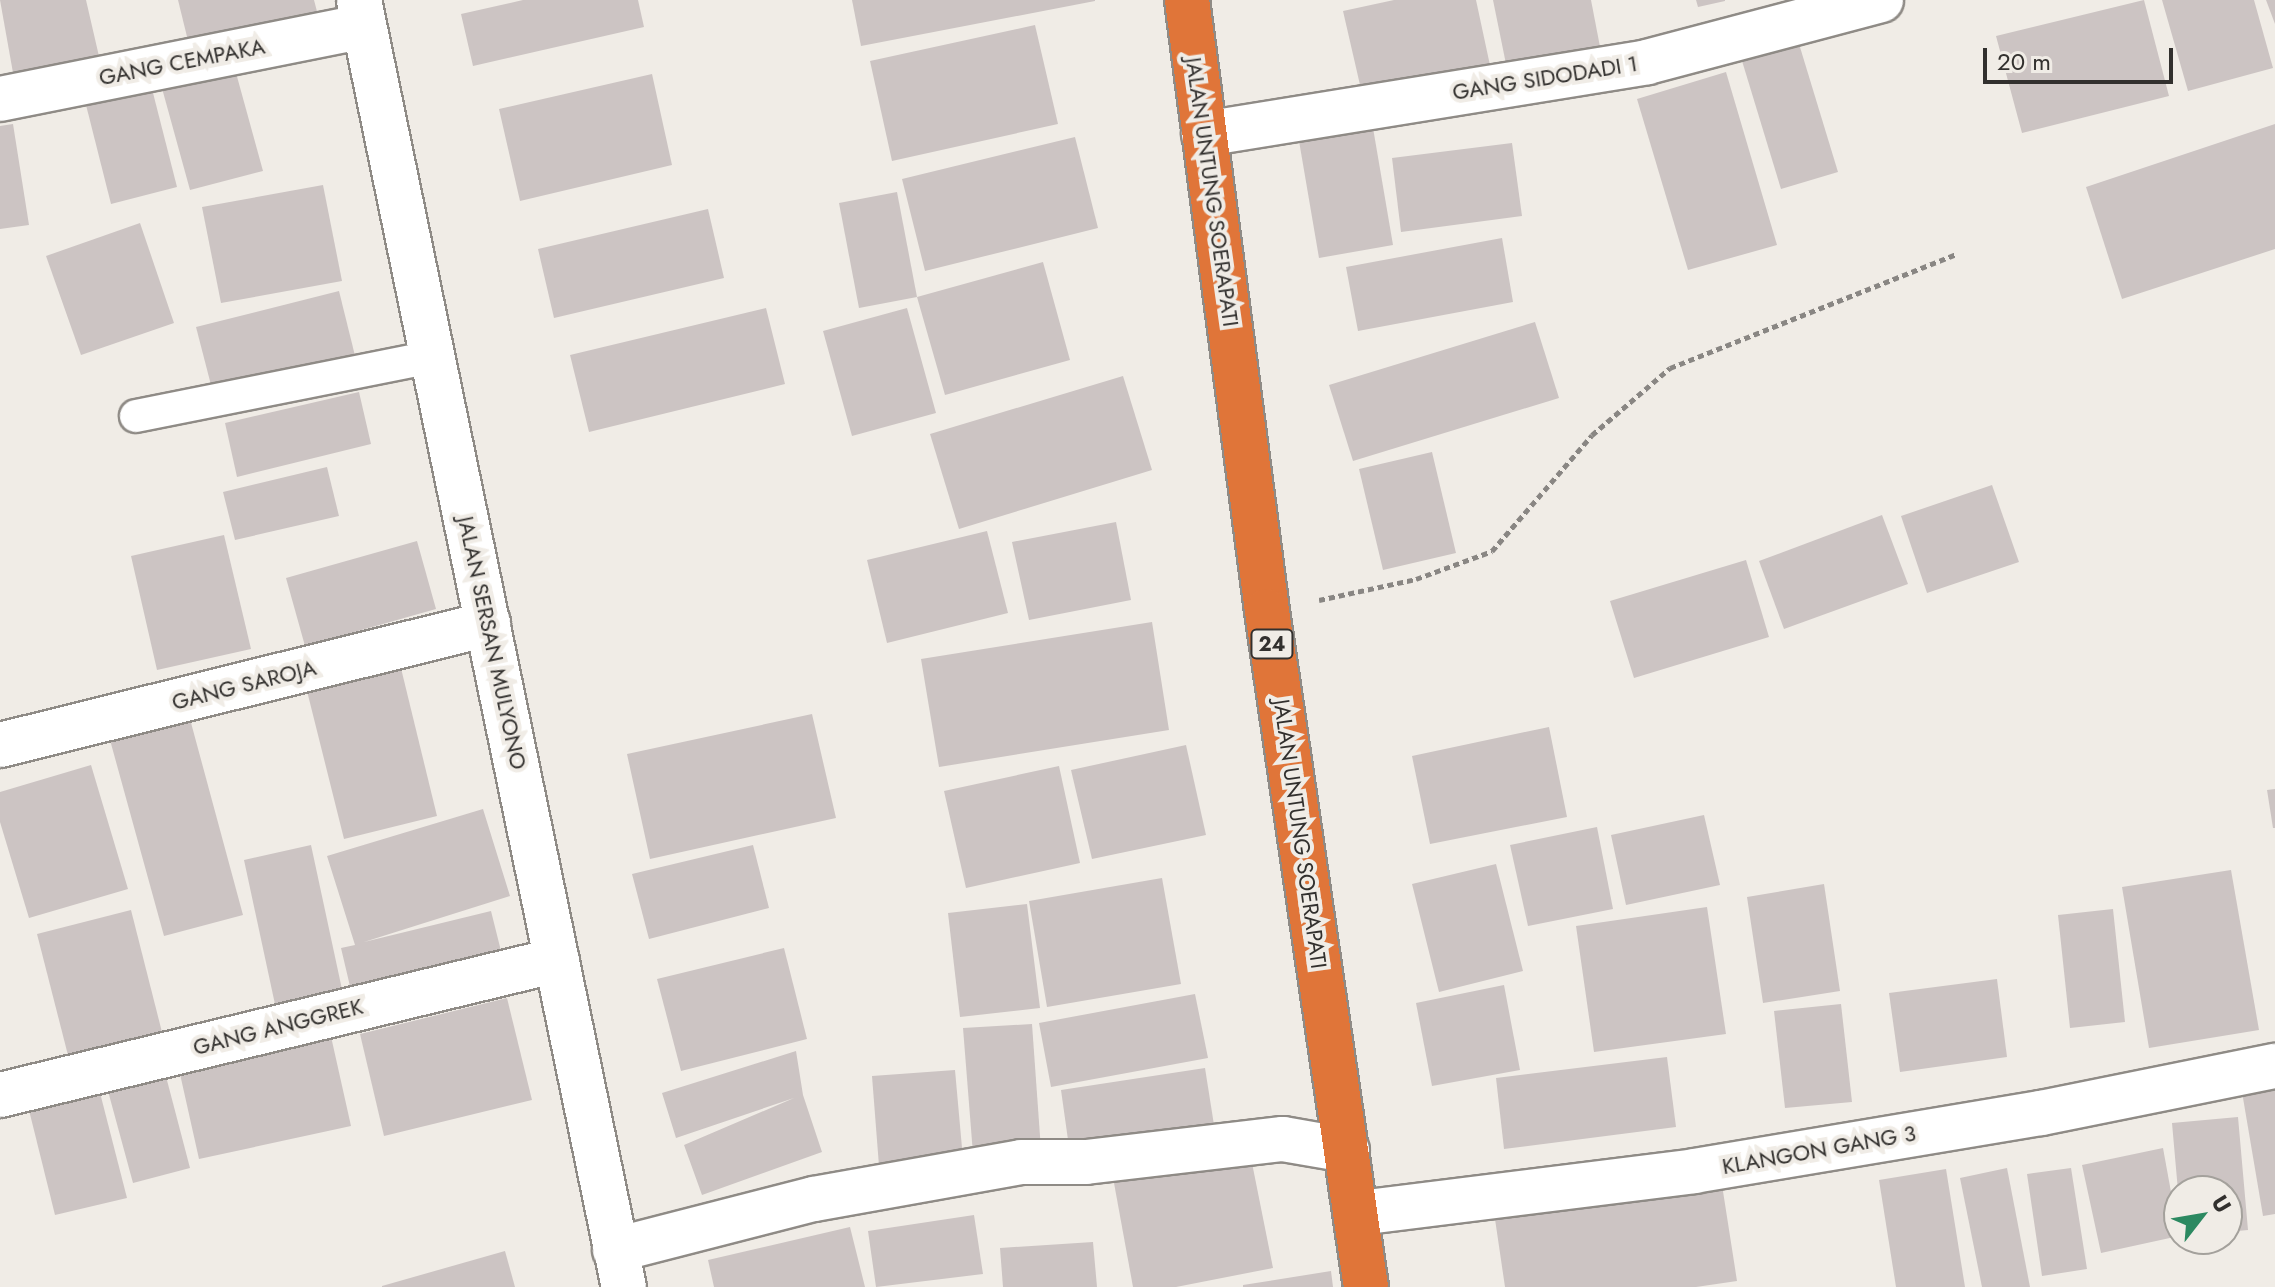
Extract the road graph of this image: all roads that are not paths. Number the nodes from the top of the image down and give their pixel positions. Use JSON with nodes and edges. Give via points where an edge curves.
{"nodes":[{"id":1,"x":1187,"y":0,"type":"edge"},
{"id":2,"x":1881,"y":0,"type":"edge"},
{"id":3,"x":361,"y":13,"type":"edge"},
{"id":4,"x":0,"y":99,"type":"edge"},
{"id":5,"x":1204,"y":134,"type":"junction"},
{"id":6,"x":432,"y":357,"type":"junction"},
{"id":7,"x":136,"y":416,"type":"dead end"},
{"id":8,"x":488,"y":624,"type":"junction"},
{"id":9,"x":0,"y":745,"type":"edge"},
{"id":10,"x":557,"y":960,"type":"junction"},
{"id":11,"x":2275,"y":1066,"type":"edge"},
{"id":12,"x":0,"y":1095,"type":"edge"},
{"id":13,"x":1347,"y":1150,"type":"junction"},
{"id":14,"x":1359,"y":1213,"type":"junction"},
{"id":15,"x":619,"y":1268,"type":"edge"},
{"id":16,"x":1366,"y":1287,"type":"edge"}],
"edges":[{"from":1,"to":5,"type":"highway","name":"JALAN UNTUNG SOERAPATI","number":"24"},
{"from":2,"to":5,"type":"street","name":"GANG SIDODADI 1","via":[[1647,62]]},
{"from":3,"to":4,"type":"street","name":"GANG CEMPAKA"},
{"from":3,"to":6,"type":"street","name":"JALAN SERSAN MULYONO"},
{"from":5,"to":13,"type":"highway","name":"JALAN UNTUNG SOERAPATI","number":"24","via":[[1267,611]]},
{"from":6,"to":7,"type":"lane"},
{"from":6,"to":8,"type":"street","name":"JALAN SERSAN MULYONO"},
{"from":8,"to":9,"type":"street","name":"GANG SAROJA"},
{"from":8,"to":10,"type":"street","name":"JALAN SERSAN MULYONO"},
{"from":10,"to":12,"type":"street","name":"GANG ANGGREK"},
{"from":10,"to":15,"type":"street","name":"JALAN SERSAN MULYONO"},
{"from":11,"to":14,"type":"street","name":"KLANGON GANG 3","via":[[2041,1113],[1694,1171]]},
{"from":13,"to":14,"type":"highway","name":"JALAN UNTUNG SOERAPATI","number":"24"},
{"from":13,"to":15,"type":"street","via":[[1283,1139],[1086,1162],[1021,1162],[830,1196]]},
{"from":14,"to":16,"type":"highway","name":"JALAN UNTUNG SOERAPATI","number":"24"}]}
